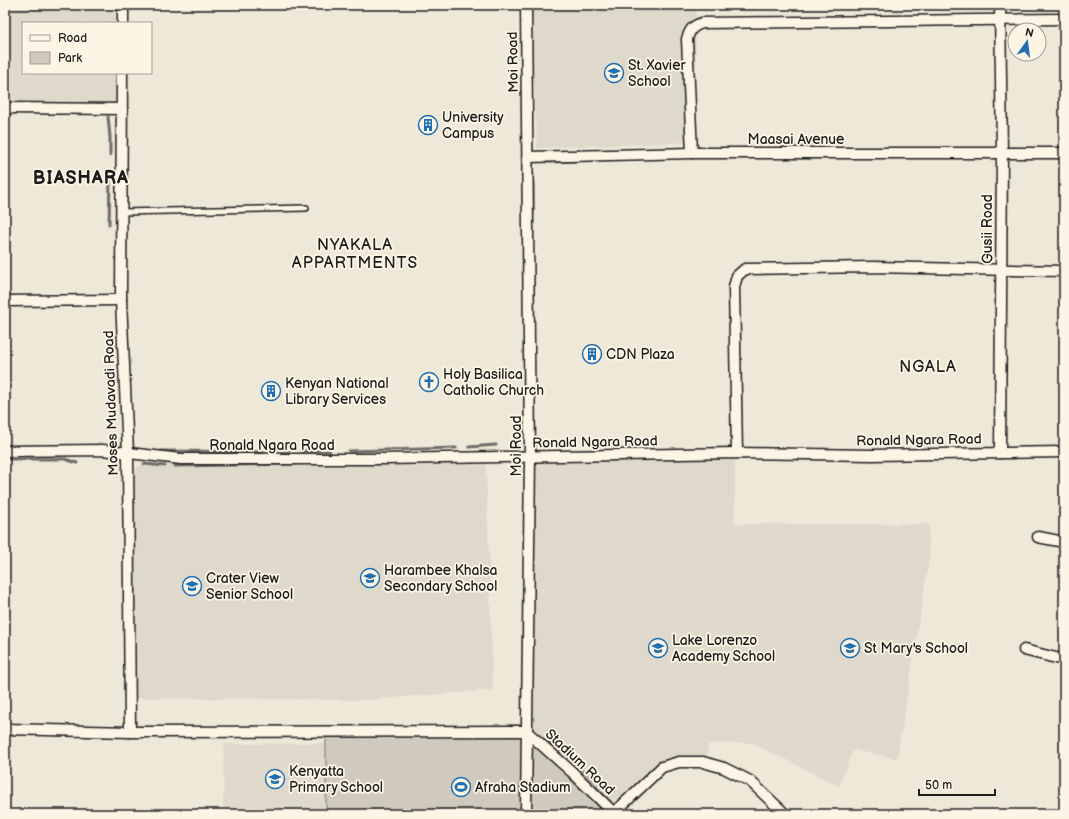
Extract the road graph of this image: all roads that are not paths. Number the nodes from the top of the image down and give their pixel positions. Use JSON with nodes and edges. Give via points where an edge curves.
{"nodes":[{"id":1,"x":123,"y":5,"type":"edge"},
{"id":2,"x":526,"y":5,"type":"edge"},
{"id":3,"x":1000,"y":5,"type":"edge"},
{"id":4,"x":1000,"y":18,"type":"junction"},
{"id":5,"x":1064,"y":19,"type":"edge"},
{"id":6,"x":123,"y":22,"type":"edge"},
{"id":7,"x":122,"y":74,"type":"edge"},
{"id":8,"x":5,"y":108,"type":"edge"},
{"id":9,"x":122,"y":109,"type":"junction"},
{"id":10,"x":692,"y":153,"type":"junction"},
{"id":11,"x":1002,"y":153,"type":"junction"},
{"id":12,"x":1064,"y":153,"type":"edge"},
{"id":13,"x":528,"y":157,"type":"junction"},
{"id":14,"x":306,"y":208,"type":"dead end"},
{"id":15,"x":122,"y":212,"type":"junction"},
{"id":16,"x":1001,"y":269,"type":"junction"},
{"id":17,"x":1064,"y":271,"type":"edge"},
{"id":18,"x":121,"y":300,"type":"junction"},
{"id":19,"x":5,"y":301,"type":"edge"},
{"id":20,"x":5,"y":451,"type":"edge"},
{"id":21,"x":1064,"y":452,"type":"edge"},
{"id":22,"x":128,"y":453,"type":"junction"},
{"id":23,"x":737,"y":453,"type":"junction"},
{"id":24,"x":1000,"y":453,"type":"junction"},
{"id":25,"x":530,"y":457,"type":"junction"},
{"id":26,"x":1038,"y":537,"type":"dead end"},
{"id":27,"x":1064,"y":542,"type":"edge"},
{"id":28,"x":1024,"y":650,"type":"dead end"},
{"id":29,"x":1064,"y":660,"type":"edge"},
{"id":30,"x":5,"y":729,"type":"edge"},
{"id":31,"x":526,"y":731,"type":"junction"},
{"id":32,"x":130,"y":732,"type":"junction"},
{"id":33,"x":526,"y":814,"type":"edge"},
{"id":34,"x":614,"y":814,"type":"edge"},
{"id":35,"x":785,"y":814,"type":"edge"}],
"edges":[{"from":1,"to":6,"type":"street"},
{"from":2,"to":13,"type":"street","name":"Moi Road"},
{"from":3,"to":4,"type":"street","name":"Gusii Road"},
{"from":4,"to":5,"type":"street"},
{"from":4,"to":10,"type":"street","via":[[695,25],[687,39]]},
{"from":4,"to":11,"type":"street","name":"Gusii Road"},
{"from":7,"to":9,"type":"street","name":"Moses Mudavadi Road"},
{"from":8,"to":9,"type":"street"},
{"from":9,"to":15,"type":"street","name":"Moses Mudavadi Road"},
{"from":10,"to":11,"type":"street","name":"Maasai Avenue"},
{"from":10,"to":13,"type":"street","name":"Maasai Avenue"},
{"from":11,"to":12,"type":"street","name":"Maasai Avenue"},
{"from":11,"to":16,"type":"street","name":"Gusii Road"},
{"from":13,"to":25,"type":"street","name":"Moi Road"},
{"from":14,"to":15,"type":"lane"},
{"from":15,"to":18,"type":"street","name":"Moses Mudavadi Road"},
{"from":16,"to":17,"type":"street"},
{"from":16,"to":23,"type":"street","via":[[745,269],[737,276],[734,287]]},
{"from":16,"to":24,"type":"street","name":"Gusii Road"},
{"from":18,"to":19,"type":"street"},
{"from":18,"to":22,"type":"street","name":"Moses Mudavadi Road"},
{"from":20,"to":22,"type":"street","name":"Ronald Ngara Road","via":[[75,449]]},
{"from":21,"to":24,"type":"street","name":"Ronald Ngara Road"},
{"from":22,"to":25,"type":"street","name":"Ronald Ngara Road","via":[[181,459]]},
{"from":22,"to":32,"type":"street","name":"Moses Mudavadi Road"},
{"from":23,"to":24,"type":"street","name":"Ronald Ngara Road"},
{"from":23,"to":25,"type":"street","name":"Ronald Ngara Road"},
{"from":25,"to":31,"type":"street","name":"Moi Road"},
{"from":26,"to":27,"type":"street"},
{"from":28,"to":29,"type":"street"},
{"from":30,"to":32,"type":"street"},
{"from":31,"to":32,"type":"street"},
{"from":31,"to":33,"type":"street","name":"Moi Road"},
{"from":31,"to":34,"type":"street","name":"Stadium Road"},
{"from":34,"to":35,"type":"street","via":[[662,766],[679,762],[703,762],[724,768],[750,781]]}]}
